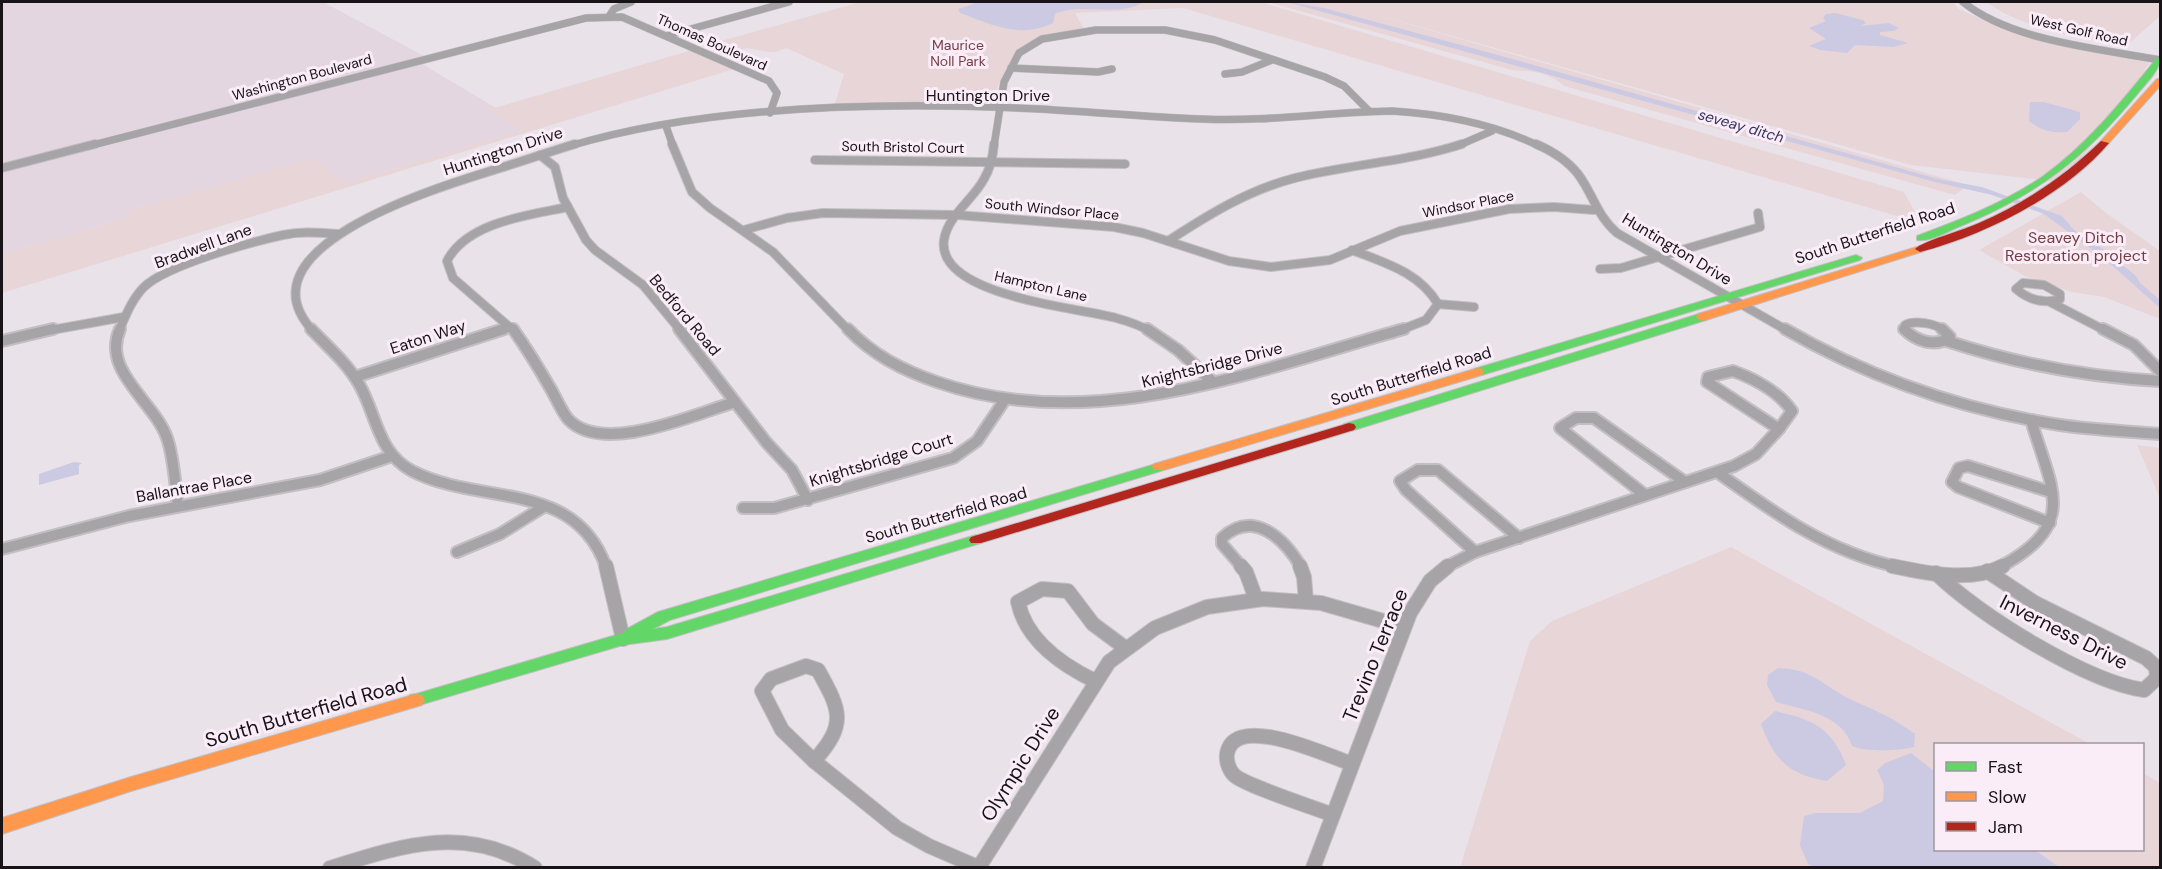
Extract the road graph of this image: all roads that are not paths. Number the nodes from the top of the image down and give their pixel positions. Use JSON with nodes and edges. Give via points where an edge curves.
{"nodes":[{"id":1,"x":630,"y":2,"type":"edge"},
{"id":2,"x":789,"y":2,"type":"edge"},
{"id":3,"x":1963,"y":2,"type":"edge"},
{"id":4,"x":610,"y":15,"type":"junction"},
{"id":5,"x":669,"y":35,"type":"junction"},
{"id":6,"x":1272,"y":60,"type":"junction"},
{"id":7,"x":2160,"y":60,"type":"edge"},
{"id":8,"x":1011,"y":68,"type":"junction"},
{"id":9,"x":1112,"y":69,"type":"dead end"},
{"id":10,"x":1225,"y":74,"type":"dead end"},
{"id":11,"x":2160,"y":81,"type":"edge"},
{"id":12,"x":997,"y":108,"type":"junction"},
{"id":13,"x":1369,"y":111,"type":"junction"},
{"id":14,"x":770,"y":113,"type":"junction"},
{"id":15,"x":666,"y":126,"type":"junction"},
{"id":16,"x":1492,"y":131,"type":"junction"},
{"id":17,"x":540,"y":155,"type":"junction"},
{"id":18,"x":815,"y":160,"type":"dead end"},
{"id":19,"x":990,"y":162,"type":"junction"},
{"id":20,"x":1125,"y":164,"type":"dead end"},
{"id":21,"x":2,"y":168,"type":"edge"},
{"id":22,"x":2017,"y":202,"type":"junction"},
{"id":23,"x":568,"y":207,"type":"junction"},
{"id":24,"x":1594,"y":210,"type":"junction"},
{"id":25,"x":1758,"y":213,"type":"dead end"},
{"id":26,"x":957,"y":215,"type":"junction"},
{"id":27,"x":744,"y":230,"type":"junction"},
{"id":28,"x":339,"y":234,"type":"junction"},
{"id":29,"x":1168,"y":241,"type":"junction"},
{"id":30,"x":1352,"y":250,"type":"junction"},
{"id":31,"x":1659,"y":257,"type":"junction"},
{"id":32,"x":1600,"y":269,"type":"dead end"},
{"id":33,"x":1729,"y":297,"type":"junction"},
{"id":34,"x":2050,"y":302,"type":"dead end"},
{"id":35,"x":1438,"y":304,"type":"junction"},
{"id":36,"x":1743,"y":306,"type":"junction"},
{"id":37,"x":1474,"y":307,"type":"dead end"},
{"id":38,"x":124,"y":317,"type":"junction"},
{"id":39,"x":512,"y":327,"type":"junction"},
{"id":40,"x":2,"y":341,"type":"edge"},
{"id":41,"x":1947,"y":341,"type":"dead end"},
{"id":42,"x":2160,"y":371,"type":"edge"},
{"id":43,"x":355,"y":377,"type":"junction"},
{"id":44,"x":2160,"y":381,"type":"edge"},
{"id":45,"x":1213,"y":382,"type":"junction"},
{"id":46,"x":735,"y":402,"type":"junction"},
{"id":47,"x":1004,"y":402,"type":"junction"},
{"id":48,"x":2031,"y":420,"type":"junction"},
{"id":49,"x":1779,"y":429,"type":"junction"},
{"id":50,"x":2160,"y":434,"type":"edge"},
{"id":51,"x":392,"y":456,"type":"junction"},
{"id":52,"x":1717,"y":472,"type":"junction"},
{"id":53,"x":1685,"y":482,"type":"junction"},
{"id":54,"x":2051,"y":492,"type":"junction"},
{"id":55,"x":1645,"y":495,"type":"junction"},
{"id":56,"x":808,"y":500,"type":"junction"},
{"id":57,"x":178,"y":506,"type":"junction"},
{"id":58,"x":545,"y":506,"type":"junction"},
{"id":59,"x":742,"y":508,"type":"dead end"},
{"id":60,"x":2050,"y":524,"type":"junction"},
{"id":61,"x":1519,"y":538,"type":"junction"},
{"id":62,"x":2,"y":549,"type":"edge"},
{"id":63,"x":457,"y":552,"type":"dead end"},
{"id":64,"x":1475,"y":552,"type":"junction"},
{"id":65,"x":1987,"y":571,"type":"junction"},
{"id":66,"x":1936,"y":573,"type":"junction"},
{"id":67,"x":1256,"y":599,"type":"junction"},
{"id":68,"x":1306,"y":601,"type":"junction"},
{"id":69,"x":1404,"y":627,"type":"junction"},
{"id":70,"x":623,"y":639,"type":"junction"},
{"id":71,"x":1124,"y":647,"type":"junction"},
{"id":72,"x":1095,"y":681,"type":"junction"},
{"id":73,"x":814,"y":761,"type":"junction"},
{"id":74,"x":1352,"y":764,"type":"junction"},
{"id":75,"x":1333,"y":814,"type":"junction"},
{"id":76,"x":2,"y":826,"type":"edge"},
{"id":77,"x":330,"y":867,"type":"edge"},
{"id":78,"x":535,"y":867,"type":"edge"},
{"id":79,"x":979,"y":867,"type":"edge"},
{"id":80,"x":1313,"y":867,"type":"edge"}],
"edges":[{"from":1,"to":4,"type":"street"},
{"from":2,"to":5,"type":"street"},
{"from":3,"to":7,"type":"street","name":"West Golf Road","via":[[1980,14],[2016,28]]},
{"from":4,"to":5,"type":"street","name":"Thomas Boulevard"},
{"from":4,"to":21,"type":"street","name":"Washington Boulevard","via":[[556,25]]},
{"from":5,"to":14,"type":"street","name":"Thomas Boulevard","via":[[769,81],[777,93]]},
{"from":6,"to":8,"type":"street","name":"Hampton Lane","via":[[1191,35],[1136,29],[1048,37],[1020,52]]},
{"from":6,"to":10,"type":"street"},
{"from":6,"to":13,"type":"street","name":"Hampton Lane","via":[[1338,82]]},
{"from":7,"to":22,"type":"main road","name":"South Butterfield Road","via":[[2095,135]]},
{"from":8,"to":9,"type":"street","via":[[1098,72]]},
{"from":8,"to":12,"type":"street","name":"Hampton Lane"},
{"from":11,"to":22,"type":"main road","name":"South Butterfield Road","via":[[2081,168]]},
{"from":12,"to":13,"type":"street","name":"Huntington Drive","via":[[1230,120]]},
{"from":12,"to":14,"type":"street","name":"Huntington Drive"},
{"from":12,"to":19,"type":"street","name":"Hampton Lane"},
{"from":13,"to":16,"type":"street","name":"Huntington Drive","via":[[1432,114]]},
{"from":14,"to":15,"type":"street","name":"Huntington Drive"},
{"from":15,"to":17,"type":"street","name":"Huntington Drive","via":[[603,137]]},
{"from":15,"to":27,"type":"street","name":"Knightsbridge Drive","via":[[692,192]]},
{"from":16,"to":24,"type":"street","name":"Huntington Drive","via":[[1544,148],[1565,160],[1577,172]]},
{"from":16,"to":29,"type":"street","via":[[1424,157],[1274,183],[1240,196]]},
{"from":17,"to":23,"type":"street","name":"Bedford Road","via":[[555,167],[558,187]]},
{"from":17,"to":28,"type":"street","name":"Huntington Drive","via":[[406,199]]},
{"from":18,"to":19,"type":"street","name":"South Bristol Court"},
{"from":19,"to":20,"type":"street","name":"South Bristol Court"},
{"from":19,"to":26,"type":"street","name":"Hampton Lane","via":[[984,179]]},
{"from":22,"to":33,"type":"main road","name":"South Butterfield Road","via":[[1907,243]]},
{"from":22,"to":36,"type":"main road","name":"South Butterfield Road","via":[[1952,239]]},
{"from":23,"to":39,"type":"street","via":[[493,227],[464,241],[449,255],[447,267],[453,278]]},
{"from":23,"to":46,"type":"street","name":"Bedford Road","via":[[596,250],[654,296]]},
{"from":24,"to":30,"type":"street","name":"Windsor Place","via":[[1509,209],[1400,231]]},
{"from":24,"to":31,"type":"street","name":"Huntington Drive","via":[[1617,233]]},
{"from":25,"to":31,"type":"street","via":[[1760,227]]},
{"from":26,"to":27,"type":"street","name":"South Windsor Place","via":[[823,213]]},
{"from":26,"to":29,"type":"street","name":"South Windsor Place","via":[[1114,227]]},
{"from":26,"to":45,"type":"street","name":"Hampton Lane","via":[[945,232],[944,247],[950,262],[971,279],[1004,294],[1136,324],[1174,345]]},
{"from":27,"to":47,"type":"street","name":"Knightsbridge Drive","via":[[790,268],[867,349],[952,389]]},
{"from":28,"to":38,"type":"street","name":"Bradwell Lane","via":[[284,235],[182,266],[146,285]]},
{"from":28,"to":43,"type":"street","name":"Huntington Drive","via":[[303,269],[295,306],[307,326]]},
{"from":29,"to":30,"type":"street","name":"South Windsor Place","via":[[1229,261],[1262,267],[1310,264]]},
{"from":30,"to":35,"type":"street","via":[[1419,280],[1433,292]]},
{"from":31,"to":32,"type":"street","via":[[1621,268]]},
{"from":31,"to":33,"type":"street","name":"Huntington Drive"},
{"from":33,"to":36,"type":"street","name":"Huntington Drive"},
{"from":33,"to":70,"type":"main road","name":"South Butterfield Road","via":[[664,616]]},
{"from":34,"to":42,"type":"street","via":[[2134,345]]},
{"from":35,"to":37,"type":"street"},
{"from":35,"to":45,"type":"street","name":"Knightsbridge Drive","via":[[1428,319],[1415,326]]},
{"from":36,"to":48,"type":"street","name":"Huntington Drive","via":[[1846,362],[1892,382],[1959,404]]},
{"from":36,"to":70,"type":"main road","name":"South Butterfield Road","via":[[678,630]]},
{"from":38,"to":40,"type":"street"},
{"from":38,"to":57,"type":"street","name":"Bradwell Lane","via":[[115,340],[116,360],[167,437]]},
{"from":39,"to":43,"type":"street","name":"Eaton Way"},
{"from":39,"to":46,"type":"street","via":[[568,419],[584,430],[606,435],[635,432]]},
{"from":41,"to":44,"type":"street","via":[[2053,372]]},
{"from":43,"to":51,"type":"street","name":"Huntington Drive"},
{"from":45,"to":47,"type":"street","name":"Knightsbridge Drive","via":[[1097,404]]},
{"from":46,"to":56,"type":"street","name":"Bedford Road","via":[[792,470]]},
{"from":47,"to":56,"type":"street","name":"Knightsbridge Court","via":[[986,435],[965,453]]},
{"from":48,"to":50,"type":"street","name":"Huntington Drive"},
{"from":48,"to":54,"type":"street"},
{"from":49,"to":49,"type":"street","name":"Trevino Terrace","via":[[1792,411],[1785,402],[1741,374],[1728,371],[1708,377],[1711,386]]},
{"from":49,"to":52,"type":"street","name":"Trevino Terrace","via":[[1756,454]]},
{"from":51,"to":57,"type":"street","name":"Ballantrae Place","via":[[320,480]]},
{"from":51,"to":58,"type":"street","name":"Huntington Drive","via":[[416,473],[435,480],[512,495]]},
{"from":52,"to":53,"type":"street","name":"Trevino Terrace"},
{"from":52,"to":66,"type":"street","name":"Inverness Drive","via":[[1796,527],[1840,549],[1891,566]]},
{"from":53,"to":55,"type":"street","name":"Trevino Terrace"},
{"from":53,"to":55,"type":"street","via":[[1594,418],[1582,417],[1563,424],[1563,432]]},
{"from":54,"to":60,"type":"street","via":[[2054,513]]},
{"from":54,"to":60,"type":"street","via":[[1968,466],[1959,468],[1952,482]]},
{"from":55,"to":61,"type":"street","name":"Trevino Terrace"},
{"from":56,"to":59,"type":"street","name":"Knightsbridge Court","via":[[774,508]]},
{"from":57,"to":62,"type":"street","name":"Ballantrae Place"},
{"from":58,"to":63,"type":"street","via":[[500,534]]},
{"from":58,"to":70,"type":"street","name":"Huntington Drive","via":[[571,519],[597,544]]},
{"from":60,"to":65,"type":"street","name":"Inverness Drive","via":[[2036,544],[2016,560]]},
{"from":61,"to":64,"type":"street","name":"Trevino Terrace"},
{"from":61,"to":64,"type":"street","via":[[1438,470],[1421,469],[1405,475],[1400,481],[1406,490]]},
{"from":64,"to":69,"type":"street","name":"Trevino Terrace","via":[[1442,569],[1426,584]]},
{"from":65,"to":66,"type":"street","name":"Inverness Drive"},
{"from":65,"to":66,"type":"street","name":"Inverness Drive","via":[[2035,603],[2146,658],[2156,667],[2157,678],[2142,690],[2103,676],[1974,607]]},
{"from":67,"to":68,"type":"street","name":"Olympic Drive"},
{"from":67,"to":68,"type":"street","via":[[1246,572],[1222,543],[1222,538],[1235,528],[1253,524],[1267,529],[1296,560],[1305,577]]},
{"from":67,"to":71,"type":"street","name":"Olympic Drive","via":[[1228,601],[1182,613]]},
{"from":68,"to":69,"type":"street","name":"Olympic Drive"},
{"from":69,"to":74,"type":"street","name":"Trevino Terrace"},
{"from":70,"to":76,"type":"main road","name":"South Butterfield Road"},
{"from":71,"to":72,"type":"street","name":"Olympic Drive"},
{"from":71,"to":72,"type":"street","via":[[1098,629],[1068,591],[1050,588],[1018,602],[1053,659]]},
{"from":72,"to":79,"type":"street","name":"Olympic Drive"},
{"from":73,"to":73,"type":"street","via":[[837,733],[840,718],[818,670],[806,666],[771,679],[762,691],[775,722]]},
{"from":73,"to":79,"type":"street","via":[[897,828]]},
{"from":74,"to":75,"type":"street","name":"Trevino Terrace"},
{"from":74,"to":75,"type":"street","via":[[1259,734],[1240,736],[1226,757],[1236,777]]},
{"from":75,"to":80,"type":"street","name":"Trevino Terrace"},
{"from":77,"to":78,"type":"street","via":[[395,847],[447,842],[500,848]]}]}
